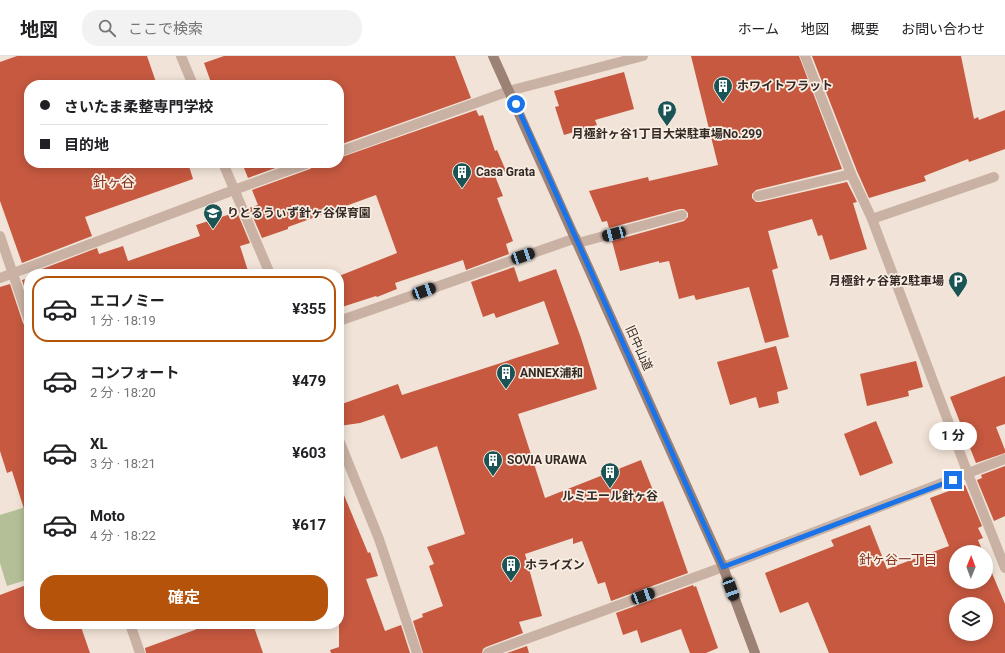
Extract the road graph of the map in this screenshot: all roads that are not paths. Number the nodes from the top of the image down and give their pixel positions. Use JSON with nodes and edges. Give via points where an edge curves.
{"nodes":[{"id":1,"x":183,"y":56,"type":"edge"},
{"id":2,"x":493,"y":56,"type":"edge"},
{"id":3,"x":643,"y":56,"type":"edge"},
{"id":4,"x":805,"y":56,"type":"edge"},
{"id":5,"x":191,"y":80,"type":"edge"},
{"id":6,"x":510,"y":91,"type":"junction"},
{"id":7,"x":344,"y":150,"type":"edge"},
{"id":8,"x":225,"y":168,"type":"edge"},
{"id":9,"x":294,"y":168,"type":"edge"},
{"id":10,"x":851,"y":174,"type":"junction"},
{"id":11,"x":994,"y":177,"type":"dead end"},
{"id":12,"x":234,"y":190,"type":"junction"},
{"id":13,"x":758,"y":196,"type":"dead end"},
{"id":14,"x":682,"y":215,"type":"dead end"},
{"id":15,"x":872,"y":219,"type":"junction"},
{"id":16,"x":0,"y":236,"type":"edge"},
{"id":17,"x":577,"y":241,"type":"junction"},
{"id":18,"x":268,"y":269,"type":"edge"},
{"id":19,"x":13,"y":273,"type":"junction"},
{"id":20,"x":0,"y":278,"type":"edge"},
{"id":21,"x":24,"y":306,"type":"edge"},
{"id":22,"x":344,"y":319,"type":"edge"},
{"id":23,"x":344,"y":452,"type":"edge"},
{"id":24,"x":1005,"y":460,"type":"edge"},
{"id":25,"x":968,"y":474,"type":"junction"},
{"id":26,"x":723,"y":567,"type":"junction"},
{"id":27,"x":1005,"y":568,"type":"edge"},
{"id":28,"x":132,"y":629,"type":"edge"},
{"id":29,"x":140,"y":653,"type":"edge"},
{"id":30,"x":417,"y":653,"type":"edge"},
{"id":31,"x":488,"y":653,"type":"edge"},
{"id":32,"x":755,"y":653,"type":"edge"}],
"edges":[{"from":1,"to":5,"type":"street"},
{"from":2,"to":6,"type":"main road","name":"旧中山道"},
{"from":3,"to":6,"type":"street"},
{"from":4,"to":10,"type":"street"},
{"from":6,"to":7,"type":"street"},
{"from":6,"to":17,"type":"main road","name":"旧中山道"},
{"from":8,"to":12,"type":"street"},
{"from":9,"to":12,"type":"street"},
{"from":10,"to":13,"type":"street"},
{"from":10,"to":15,"type":"street"},
{"from":11,"to":15,"type":"street"},
{"from":12,"to":18,"type":"street"},
{"from":12,"to":19,"type":"street"},
{"from":14,"to":17,"type":"street"},
{"from":15,"to":25,"type":"street"},
{"from":16,"to":19,"type":"street"},
{"from":17,"to":22,"type":"street"},
{"from":17,"to":26,"type":"main road","name":"旧中山道"},
{"from":19,"to":20,"type":"street"},
{"from":19,"to":21,"type":"street"},
{"from":23,"to":30,"type":"street","via":[[379,539]]},
{"from":24,"to":25,"type":"street"},
{"from":25,"to":26,"type":"street"},
{"from":25,"to":27,"type":"street"},
{"from":26,"to":31,"type":"street"},
{"from":26,"to":32,"type":"main road","name":"旧中山道"},
{"from":28,"to":29,"type":"street"}]}
